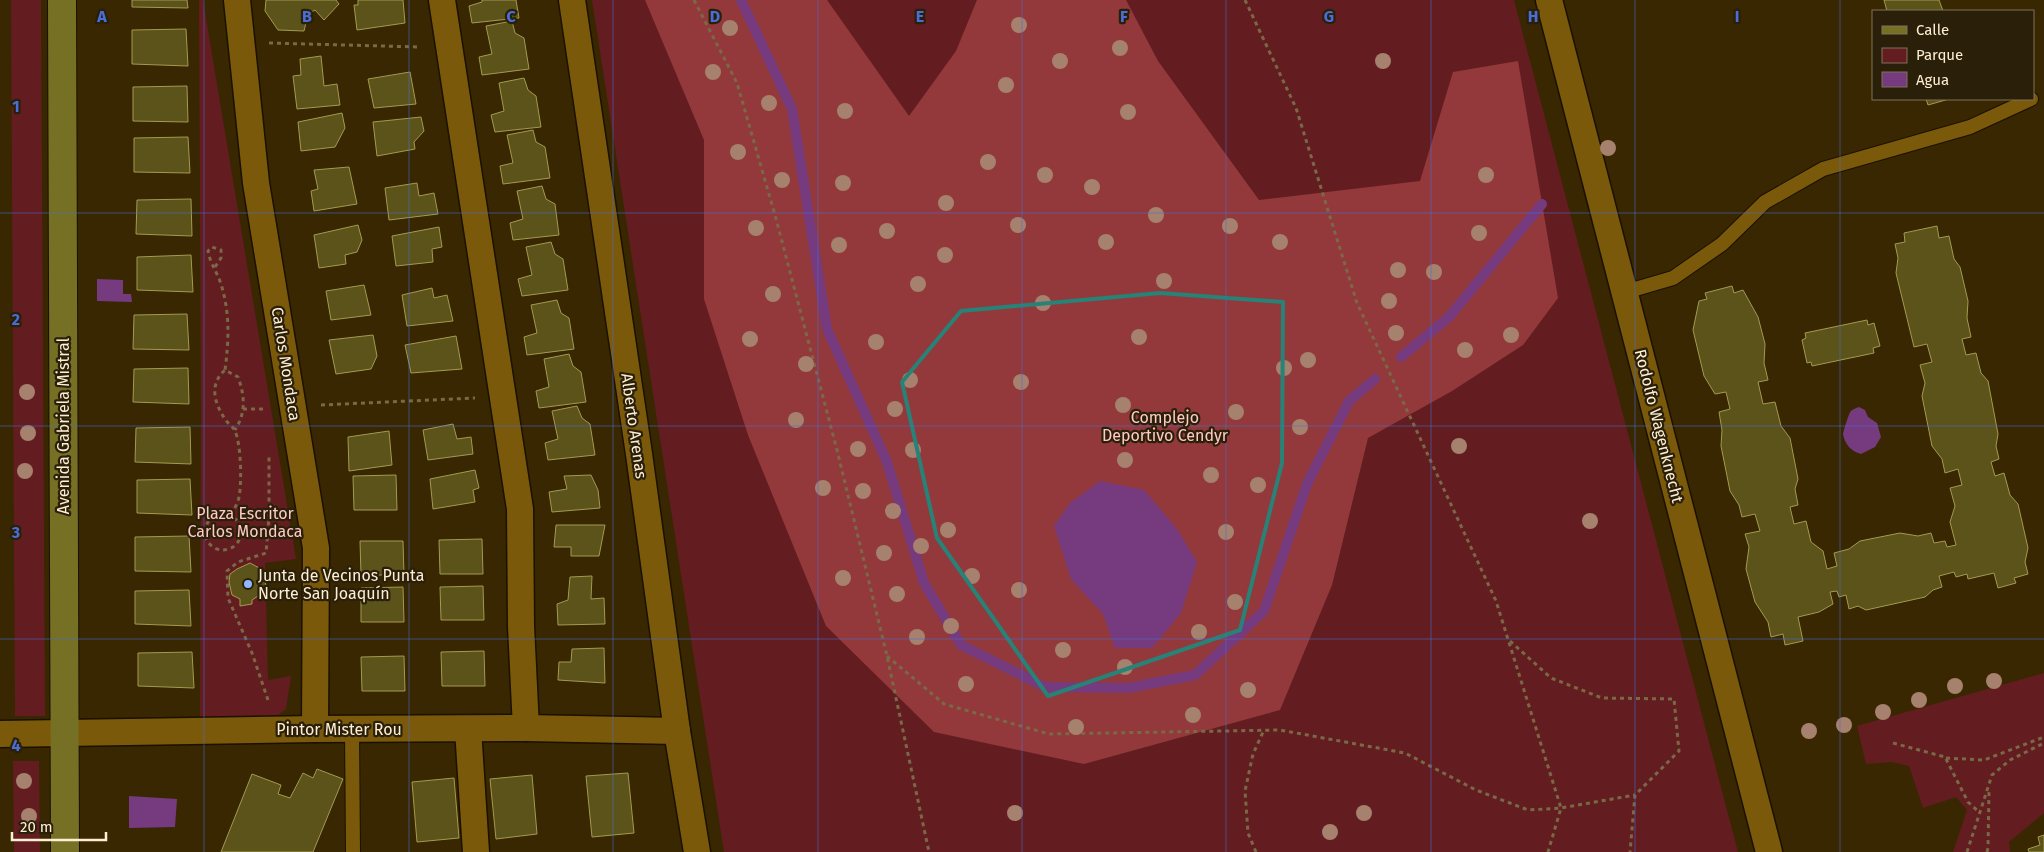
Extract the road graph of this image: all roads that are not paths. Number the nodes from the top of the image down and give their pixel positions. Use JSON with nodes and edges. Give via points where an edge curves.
{"nodes":[{"id":1,"x":62,"y":0,"type":"edge"},
{"id":2,"x":237,"y":0,"type":"edge"},
{"id":3,"x":442,"y":0,"type":"edge"},
{"id":4,"x":572,"y":0,"type":"edge"},
{"id":5,"x":1549,"y":0,"type":"edge"},
{"id":6,"x":2028,"y":100,"type":"edge"},
{"id":7,"x":1624,"y":292,"type":"junction"},
{"id":8,"x":468,"y":728,"type":"junction"},
{"id":9,"x":526,"y":728,"type":"junction"},
{"id":10,"x":315,"y":729,"type":"junction"},
{"id":11,"x":352,"y":730,"type":"junction"},
{"id":12,"x":677,"y":731,"type":"junction"},
{"id":13,"x":0,"y":734,"type":"edge"},
{"id":14,"x":64,"y":734,"type":"junction"},
{"id":15,"x":65,"y":852,"type":"edge"},
{"id":16,"x":353,"y":852,"type":"edge"},
{"id":17,"x":476,"y":852,"type":"edge"},
{"id":18,"x":697,"y":852,"type":"edge"},
{"id":19,"x":1769,"y":852,"type":"edge"}],
"edges":[{"from":1,"to":14,"type":"main road","name":"Avenida Gabriela Mistral"},
{"from":2,"to":10,"type":"street","name":"Carlos Mondaca","via":[[280,407],[316,548]]},
{"from":3,"to":9,"type":"street","via":[[520,509]]},
{"from":4,"to":12,"type":"street","name":"Alberto Arenas"},
{"from":5,"to":7,"type":"street","name":"Rodolfo Wagenknecht"},
{"from":6,"to":7,"type":"lane","via":[[1970,127],[1823,169],[1766,202],[1722,244],[1673,278]]},
{"from":7,"to":19,"type":"street","name":"Rodolfo Wagenknecht"},
{"from":8,"to":9,"type":"street","name":"Pintor Mister Rou"},
{"from":8,"to":11,"type":"street","name":"Pintor Mister Rou"},
{"from":8,"to":17,"type":"street"},
{"from":9,"to":12,"type":"street","name":"Pintor Mister Rou"},
{"from":10,"to":11,"type":"street","name":"Pintor Mister Rou"},
{"from":10,"to":14,"type":"street","name":"Pintor Mister Rou"},
{"from":11,"to":16,"type":"lane"},
{"from":12,"to":18,"type":"street","name":"Alberto Arenas"},
{"from":13,"to":14,"type":"street","name":"Pintor Mister Rou"},
{"from":14,"to":15,"type":"main road","name":"Avenida Gabriela Mistral"}]}
